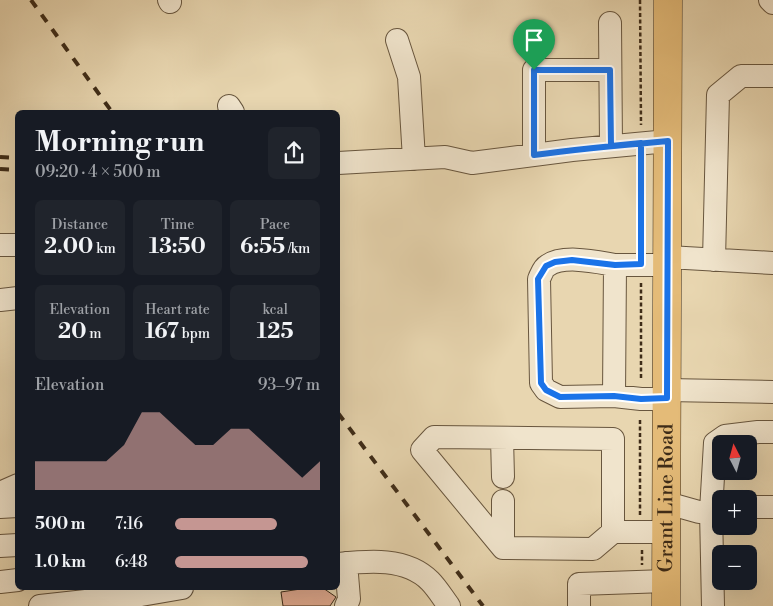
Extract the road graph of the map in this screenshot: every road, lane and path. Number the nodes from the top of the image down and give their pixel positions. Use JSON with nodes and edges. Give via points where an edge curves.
{"nodes":[{"id":1,"x":640,"y":0,"type":"edge"},
{"id":2,"x":668,"y":0,"type":"edge"},
{"id":3,"x":770,"y":0,"type":"edge"},
{"id":4,"x":773,"y":3,"type":"edge"},
{"id":5,"x":610,"y":23,"type":"dead end"},
{"id":6,"x":397,"y":40,"type":"dead end"},
{"id":7,"x":610,"y":70,"type":"junction"},
{"id":8,"x":773,"y":76,"type":"edge"},
{"id":9,"x":668,"y":141,"type":"junction"},
{"id":10,"x":641,"y":143,"type":"junction"},
{"id":11,"x":611,"y":146,"type":"junction"},
{"id":12,"x":534,"y":155,"type":"junction"},
{"id":13,"x":414,"y":159,"type":"junction"},
{"id":14,"x":340,"y":164,"type":"edge"},
{"id":15,"x":0,"y":245,"type":"edge"},
{"id":16,"x":15,"y":246,"type":"edge"},
{"id":17,"x":714,"y":260,"type":"junction"},
{"id":18,"x":658,"y":262,"type":"junction"},
{"id":19,"x":773,"y":263,"type":"edge"},
{"id":20,"x":615,"y":265,"type":"junction"},
{"id":21,"x":15,"y":298,"type":"edge"},
{"id":22,"x":0,"y":300,"type":"edge"},
{"id":23,"x":773,"y":392,"type":"edge"},
{"id":24,"x":614,"y":396,"type":"junction"},
{"id":25,"x":658,"y":396,"type":"junction"},
{"id":26,"x":773,"y":432,"type":"edge"},
{"id":27,"x":502,"y":438,"type":"junction"},
{"id":28,"x":503,"y":477,"type":"dead end"},
{"id":29,"x":716,"y":490,"type":"edge"},
{"id":30,"x":12,"y":493,"type":"edge"},
{"id":31,"x":503,"y":501,"type":"dead end"},
{"id":32,"x":666,"y":503,"type":"junction"},
{"id":33,"x":773,"y":506,"type":"edge"},
{"id":34,"x":0,"y":507,"type":"edge"},
{"id":35,"x":757,"y":507,"type":"edge"},
{"id":36,"x":712,"y":510,"type":"edge"},
{"id":37,"x":613,"y":532,"type":"junction"},
{"id":38,"x":654,"y":532,"type":"junction"},
{"id":39,"x":715,"y":535,"type":"edge"},
{"id":40,"x":15,"y":545,"type":"edge"},
{"id":41,"x":0,"y":546,"type":"edge"},
{"id":42,"x":502,"y":548,"type":"junction"},
{"id":43,"x":594,"y":549,"type":"junction"},
{"id":44,"x":342,"y":563,"type":"edge"},
{"id":45,"x":15,"y":580,"type":"edge"},
{"id":46,"x":0,"y":582,"type":"edge"},
{"id":47,"x":594,"y":583,"type":"junction"},
{"id":48,"x":176,"y":590,"type":"edge"},
{"id":49,"x":659,"y":590,"type":"edge"},
{"id":50,"x":142,"y":601,"type":"edge"},
{"id":51,"x":40,"y":606,"type":"edge"},
{"id":52,"x":102,"y":606,"type":"edge"},
{"id":53,"x":346,"y":606,"type":"edge"},
{"id":54,"x":449,"y":606,"type":"edge"},
{"id":55,"x":579,"y":606,"type":"edge"},
{"id":56,"x":713,"y":606,"type":"edge"}],
"edges":[{"from":1,"to":10,"type":"path"},
{"from":2,"to":9,"type":"main road","name":"Grant Line Road"},
{"from":3,"to":4,"type":"street"},
{"from":5,"to":7,"type":"street"},
{"from":6,"to":13,"type":"street","via":[[409,77]]},
{"from":7,"to":11,"type":"street"},
{"from":7,"to":12,"type":"street","via":[[534,70]]},
{"from":8,"to":17,"type":"street","via":[[741,76],[718,95]]},
{"from":9,"to":10,"type":"street"},
{"from":9,"to":18,"type":"main road","name":"Grant Line Road"},
{"from":10,"to":11,"type":"street"},
{"from":10,"to":18,"type":"path"},
{"from":11,"to":12,"type":"street"},
{"from":12,"to":13,"type":"street","via":[[472,164],[445,157]]},
{"from":13,"to":14,"type":"street"},
{"from":15,"to":16,"type":"street"},
{"from":17,"to":18,"type":"street"},
{"from":17,"to":19,"type":"street"},
{"from":18,"to":20,"type":"street"},
{"from":18,"to":25,"type":"main road","name":"Grant Line Road"},
{"from":18,"to":25,"type":"path"},
{"from":20,"to":24,"type":"street"},
{"from":20,"to":24,"type":"street","via":[[572,260],[555,262],[546,266],[538,279],[541,383],[546,390],[560,397]]},
{"from":21,"to":22,"type":"street"},
{"from":23,"to":25,"type":"street"},
{"from":24,"to":25,"type":"street"},
{"from":25,"to":32,"type":"main road","name":"Grant Line Road"},
{"from":25,"to":38,"type":"path","via":[[638,500]]},
{"from":26,"to":29,"type":"street","via":[[725,436],[715,443]]},
{"from":27,"to":28,"type":"street"},
{"from":27,"to":37,"type":"street","via":[[614,438]]},
{"from":27,"to":42,"type":"street","via":[[434,437],[422,450]]},
{"from":30,"to":34,"type":"street"},
{"from":31,"to":42,"type":"street"},
{"from":32,"to":36,"type":"street","via":[[699,512]]},
{"from":32,"to":38,"type":"main road","name":"Grant Line Road"},
{"from":33,"to":35,"type":"street"},
{"from":37,"to":38,"type":"street"},
{"from":37,"to":43,"type":"street"},
{"from":38,"to":49,"type":"main road","name":"Grant Line Road"},
{"from":38,"to":49,"type":"path"},
{"from":39,"to":56,"type":"street"},
{"from":40,"to":41,"type":"street"},
{"from":42,"to":43,"type":"street"},
{"from":43,"to":47,"type":"street"},
{"from":44,"to":53,"type":"street","via":[[349,599]]},
{"from":44,"to":54,"type":"street","via":[[402,565],[430,581]]},
{"from":45,"to":46,"type":"street"},
{"from":47,"to":49,"type":"street"},
{"from":47,"to":55,"type":"street","via":[[579,584]]},
{"from":48,"to":50,"type":"street"},
{"from":50,"to":51,"type":"street"},
{"from":50,"to":52,"type":"street"}]}
